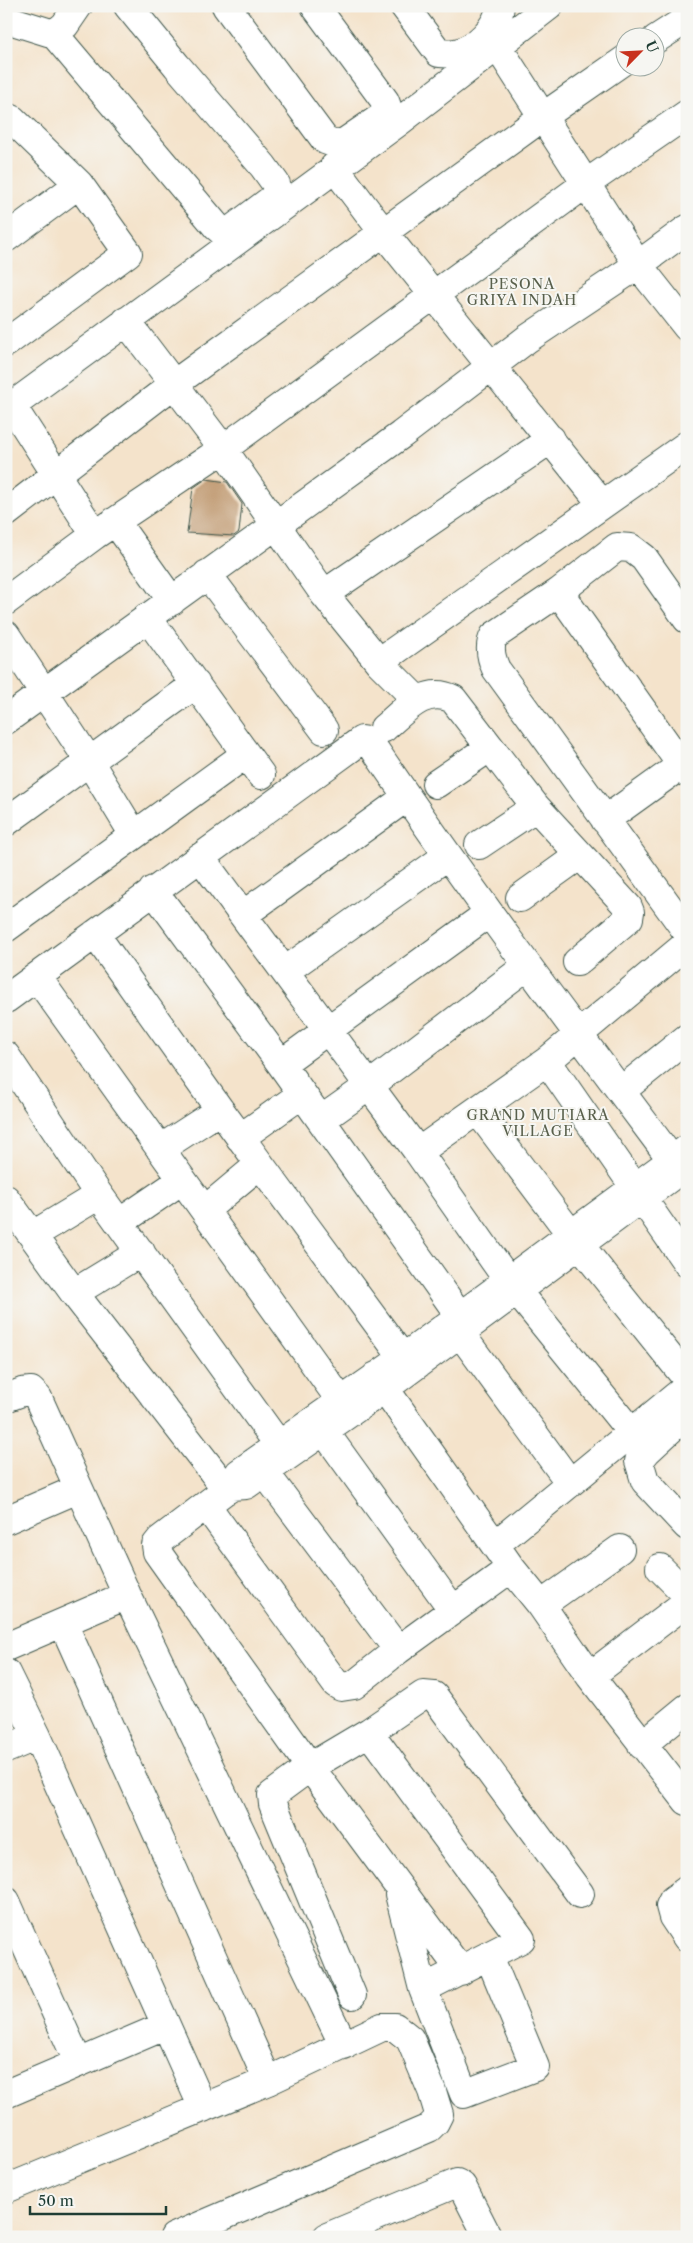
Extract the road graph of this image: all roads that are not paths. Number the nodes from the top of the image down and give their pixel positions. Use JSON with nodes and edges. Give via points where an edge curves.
{"nodes":[{"id":1,"x":78,"y":6,"type":"edge"},
{"id":2,"x":128,"y":6,"type":"edge"},
{"id":3,"x":226,"y":6,"type":"edge"},
{"id":4,"x":315,"y":6,"type":"edge"},
{"id":5,"x":404,"y":6,"type":"edge"},
{"id":6,"x":500,"y":6,"type":"edge"},
{"id":7,"x":549,"y":6,"type":"edge"},
{"id":8,"x":16,"y":16,"type":"edge"},
{"id":9,"x":687,"y":19,"type":"edge"},
{"id":10,"x":666,"y":33,"type":"edge"},
{"id":11,"x":54,"y":34,"type":"junction"},
{"id":12,"x":498,"y":47,"type":"junction"},
{"id":13,"x":616,"y":66,"type":"edge"},
{"id":14,"x":687,"y":114,"type":"edge"},
{"id":15,"x":544,"y":116,"type":"junction"},
{"id":16,"x":8,"y":120,"type":"edge"},
{"id":17,"x":334,"y":168,"type":"junction"},
{"id":18,"x":587,"y":183,"type":"junction"},
{"id":19,"x":79,"y":184,"type":"junction"},
{"id":20,"x":687,"y":229,"type":"edge"},
{"id":21,"x":383,"y":232,"type":"junction"},
{"id":22,"x":6,"y":238,"type":"edge"},
{"id":23,"x":638,"y":265,"type":"junction"},
{"id":24,"x":433,"y":294,"type":"junction"},
{"id":25,"x":126,"y":321,"type":"junction"},
{"id":26,"x":687,"y":327,"type":"edge"},
{"id":27,"x":6,"y":343,"type":"edge"},
{"id":28,"x":491,"y":368,"type":"junction"},
{"id":29,"x":174,"y":384,"type":"junction"},
{"id":30,"x":9,"y":408,"type":"edge"},
{"id":31,"x":551,"y":439,"type":"junction"},
{"id":32,"x":687,"y":445,"type":"edge"},
{"id":33,"x":223,"y":448,"type":"junction"},
{"id":34,"x":56,"y":475,"type":"junction"},
{"id":35,"x":602,"y":504,"type":"junction"},
{"id":36,"x":6,"y":513,"type":"edge"},
{"id":37,"x":276,"y":524,"type":"junction"},
{"id":38,"x":105,"y":528,"type":"junction"},
{"id":39,"x":207,"y":574,"type":"junction"},
{"id":40,"x":559,"y":592,"type":"junction"},
{"id":41,"x":324,"y":594,"type":"junction"},
{"id":42,"x":172,"y":600,"type":"junction"},
{"id":43,"x":6,"y":601,"type":"edge"},
{"id":44,"x":147,"y":617,"type":"junction"},
{"id":45,"x":687,"y":619,"type":"edge"},
{"id":46,"x":6,"y":636,"type":"edge"},
{"id":47,"x":379,"y":662,"type":"junction"},
{"id":48,"x":196,"y":684,"type":"junction"},
{"id":49,"x":44,"y":693,"type":"junction"},
{"id":50,"x":417,"y":700,"type":"junction"},
{"id":51,"x":6,"y":720,"type":"edge"},
{"id":52,"x":384,"y":728,"type":"dead end"},
{"id":53,"x":324,"y":730,"type":"dead end"},
{"id":54,"x":489,"y":748,"type":"junction"},
{"id":55,"x":89,"y":761,"type":"junction"},
{"id":56,"x":685,"y":767,"type":"edge"},
{"id":57,"x":436,"y":784,"type":"dead end"},
{"id":58,"x":407,"y":797,"type":"junction"},
{"id":59,"x":536,"y":807,"type":"junction"},
{"id":60,"x":605,"y":820,"type":"junction"},
{"id":61,"x":6,"y":822,"type":"edge"},
{"id":62,"x":134,"y":834,"type":"junction"},
{"id":63,"x":479,"y":846,"type":"dead end"},
{"id":64,"x":580,"y":855,"type":"junction"},
{"id":65,"x":447,"y":856,"type":"junction"},
{"id":66,"x":200,"y":857,"type":"junction"},
{"id":67,"x":154,"y":890,"type":"junction"},
{"id":68,"x":520,"y":898,"type":"dead end"},
{"id":69,"x":489,"y":912,"type":"junction"},
{"id":70,"x":243,"y":915,"type":"junction"},
{"id":71,"x":6,"y":928,"type":"edge"},
{"id":72,"x":687,"y":932,"type":"edge"},
{"id":73,"x":96,"y":934,"type":"junction"},
{"id":74,"x":687,"y":944,"type":"edge"},
{"id":75,"x":577,"y":962,"type":"dead end"},
{"id":76,"x":527,"y":966,"type":"junction"},
{"id":77,"x":285,"y":971,"type":"junction"},
{"id":78,"x":37,"y":977,"type":"junction"},
{"id":79,"x":6,"y":999,"type":"edge"},
{"id":80,"x":328,"y":1031,"type":"junction"},
{"id":81,"x":578,"y":1036,"type":"junction"},
{"id":82,"x":687,"y":1038,"type":"edge"},
{"id":83,"x":6,"y":1056,"type":"edge"},
{"id":84,"x":547,"y":1061,"type":"junction"},
{"id":85,"x":282,"y":1064,"type":"junction"},
{"id":86,"x":369,"y":1086,"type":"junction"},
{"id":87,"x":621,"y":1091,"type":"junction"},
{"id":88,"x":302,"y":1094,"type":"junction"},
{"id":89,"x":220,"y":1110,"type":"junction"},
{"id":90,"x":478,"y":1111,"type":"junction"},
{"id":91,"x":322,"y":1120,"type":"junction"},
{"id":92,"x":240,"y":1138,"type":"junction"},
{"id":93,"x":160,"y":1149,"type":"junction"},
{"id":94,"x":418,"y":1152,"type":"junction"},
{"id":95,"x":682,"y":1158,"type":"edge"},
{"id":96,"x":260,"y":1164,"type":"junction"},
{"id":97,"x":182,"y":1180,"type":"junction"},
{"id":98,"x":638,"y":1193,"type":"junction"},
{"id":99,"x":99,"y":1195,"type":"junction"},
{"id":100,"x":6,"y":1199,"type":"edge"},
{"id":101,"x":205,"y":1210,"type":"junction"},
{"id":102,"x":119,"y":1223,"type":"junction"},
{"id":103,"x":33,"y":1235,"type":"junction"},
{"id":104,"x":575,"y":1238,"type":"junction"},
{"id":105,"x":141,"y":1252,"type":"junction"},
{"id":106,"x":687,"y":1262,"type":"edge"},
{"id":107,"x":512,"y":1284,"type":"junction"},
{"id":108,"x":74,"y":1293,"type":"junction"},
{"id":109,"x":458,"y":1323,"type":"junction"},
{"id":110,"x":403,"y":1358,"type":"junction"},
{"id":111,"x":687,"y":1379,"type":"edge"},
{"id":112,"x":380,"y":1383,"type":"junction"},
{"id":113,"x":687,"y":1387,"type":"edge"},
{"id":114,"x":7,"y":1395,"type":"edge"},
{"id":115,"x":341,"y":1401,"type":"junction"},
{"id":116,"x":686,"y":1416,"type":"edge"},
{"id":117,"x":320,"y":1425,"type":"junction"},
{"id":118,"x":631,"y":1432,"type":"junction"},
{"id":119,"x":278,"y":1444,"type":"junction"},
{"id":120,"x":259,"y":1466,"type":"junction"},
{"id":121,"x":570,"y":1483,"type":"junction"},
{"id":122,"x":78,"y":1489,"type":"junction"},
{"id":123,"x":221,"y":1494,"type":"junction"},
{"id":124,"x":6,"y":1520,"type":"edge"},
{"id":125,"x":687,"y":1526,"type":"edge"},
{"id":126,"x":496,"y":1544,"type":"junction"},
{"id":127,"x":620,"y":1549,"type":"dead end"},
{"id":128,"x":511,"y":1568,"type":"junction"},
{"id":129,"x":660,"y":1568,"type":"dead end"},
{"id":130,"x":128,"y":1595,"type":"junction"},
{"id":131,"x":687,"y":1595,"type":"edge"},
{"id":132,"x":687,"y":1602,"type":"edge"},
{"id":133,"x":541,"y":1605,"type":"junction"},
{"id":134,"x":453,"y":1610,"type":"junction"},
{"id":135,"x":63,"y":1623,"type":"junction"},
{"id":136,"x":6,"y":1647,"type":"edge"},
{"id":137,"x":398,"y":1650,"type":"junction"},
{"id":138,"x":6,"y":1673,"type":"edge"},
{"id":139,"x":590,"y":1676,"type":"junction"},
{"id":140,"x":687,"y":1708,"type":"edge"},
{"id":141,"x":369,"y":1732,"type":"junction"},
{"id":142,"x":37,"y":1736,"type":"junction"},
{"id":143,"x":642,"y":1745,"type":"junction"},
{"id":144,"x":6,"y":1749,"type":"edge"},
{"id":145,"x":310,"y":1767,"type":"junction"},
{"id":146,"x":687,"y":1801,"type":"edge"},
{"id":147,"x":395,"y":1881,"type":"junction"},
{"id":148,"x":687,"y":1890,"type":"edge"},
{"id":149,"x":580,"y":1894,"type":"dead end"},
{"id":150,"x":6,"y":1901,"type":"edge"},
{"id":151,"x":687,"y":1938,"type":"edge"},
{"id":152,"x":489,"y":1956,"type":"junction"},
{"id":153,"x":461,"y":1971,"type":"junction"},
{"id":154,"x":422,"y":1989,"type":"junction"},
{"id":155,"x":352,"y":1995,"type":"dead end"},
{"id":156,"x":165,"y":2026,"type":"junction"},
{"id":157,"x":344,"y":2046,"type":"junction"},
{"id":158,"x":78,"y":2062,"type":"junction"},
{"id":159,"x":268,"y":2081,"type":"junction"},
{"id":160,"x":6,"y":2094,"type":"edge"},
{"id":161,"x":203,"y":2108,"type":"junction"},
{"id":162,"x":6,"y":2190,"type":"edge"},
{"id":163,"x":174,"y":2237,"type":"edge"},
{"id":164,"x":327,"y":2237,"type":"edge"},
{"id":165,"x":488,"y":2237,"type":"edge"}],
"edges":[{"from":1,"to":11,"type":"street"},
{"from":2,"to":11,"type":"street","via":[[276,184],[275,198],[230,231],[223,232],[217,227]]},
{"from":3,"to":4,"type":"street","via":[[324,140],[336,144],[345,142],[389,112],[385,101]]},
{"from":5,"to":6,"type":"street","via":[[439,54],[469,48],[495,25]]},
{"from":7,"to":12,"type":"street"},
{"from":8,"to":11,"type":"street"},
{"from":9,"to":10,"type":"street"},
{"from":12,"to":15,"type":"street"},
{"from":12,"to":17,"type":"street"},
{"from":13,"to":15,"type":"street"},
{"from":14,"to":18,"type":"street"},
{"from":15,"to":18,"type":"street"},
{"from":15,"to":21,"type":"street"},
{"from":16,"to":19,"type":"street"},
{"from":17,"to":21,"type":"street"},
{"from":17,"to":25,"type":"street"},
{"from":18,"to":23,"type":"street"},
{"from":18,"to":24,"type":"street"},
{"from":19,"to":22,"type":"street"},
{"from":19,"to":27,"type":"street","via":[[128,253]]},
{"from":20,"to":23,"type":"street"},
{"from":21,"to":24,"type":"street"},
{"from":21,"to":29,"type":"street"},
{"from":23,"to":26,"type":"street"},
{"from":23,"to":28,"type":"street","via":[[535,334]]},
{"from":24,"to":28,"type":"street"},
{"from":24,"to":33,"type":"street"},
{"from":25,"to":29,"type":"street"},
{"from":25,"to":30,"type":"street"},
{"from":28,"to":31,"type":"street"},
{"from":28,"to":37,"type":"street"},
{"from":29,"to":33,"type":"street"},
{"from":29,"to":34,"type":"street"},
{"from":30,"to":34,"type":"street"},
{"from":31,"to":35,"type":"street"},
{"from":31,"to":41,"type":"street"},
{"from":32,"to":35,"type":"street"},
{"from":33,"to":37,"type":"street"},
{"from":33,"to":38,"type":"street"},
{"from":34,"to":36,"type":"street"},
{"from":34,"to":38,"type":"street"},
{"from":35,"to":47,"type":"street"},
{"from":37,"to":39,"type":"street"},
{"from":37,"to":41,"type":"street"},
{"from":38,"to":42,"type":"street"},
{"from":38,"to":43,"type":"street"},
{"from":39,"to":42,"type":"street"},
{"from":39,"to":53,"type":"street"},
{"from":40,"to":45,"type":"street","via":[[617,547],[631,548],[644,558]]},
{"from":40,"to":56,"type":"street"},
{"from":40,"to":60,"type":"street","via":[[494,636],[490,643],[491,656],[496,669]]},
{"from":41,"to":47,"type":"street"},
{"from":42,"to":44,"type":"street"},
{"from":44,"to":48,"type":"street"},
{"from":44,"to":49,"type":"street"},
{"from":46,"to":49,"type":"street"},
{"from":47,"to":50,"type":"street"},
{"from":48,"to":55,"type":"street"},
{"from":48,"to":62,"type":"street","via":[[253,764]]},
{"from":49,"to":51,"type":"street"},
{"from":49,"to":55,"type":"street"},
{"from":50,"to":52,"type":"street"},
{"from":50,"to":54,"type":"street","via":[[432,694],[444,694],[453,699]]},
{"from":54,"to":57,"type":"street"},
{"from":54,"to":59,"type":"street"},
{"from":55,"to":61,"type":"street"},
{"from":55,"to":62,"type":"street"},
{"from":56,"to":60,"type":"street"},
{"from":58,"to":65,"type":"street"},
{"from":58,"to":66,"type":"street","via":[[369,741],[362,740]]},
{"from":58,"to":70,"type":"street"},
{"from":59,"to":63,"type":"street"},
{"from":59,"to":64,"type":"street"},
{"from":60,"to":72,"type":"street"},
{"from":62,"to":71,"type":"street"},
{"from":64,"to":68,"type":"street"},
{"from":64,"to":75,"type":"street","via":[[630,912],[629,918]]},
{"from":65,"to":69,"type":"street"},
{"from":65,"to":77,"type":"street"},
{"from":66,"to":67,"type":"street"},
{"from":66,"to":70,"type":"street"},
{"from":67,"to":73,"type":"street"},
{"from":67,"to":85,"type":"street"},
{"from":69,"to":76,"type":"street"},
{"from":69,"to":80,"type":"street"},
{"from":70,"to":77,"type":"street"},
{"from":73,"to":78,"type":"street"},
{"from":73,"to":89,"type":"street"},
{"from":74,"to":81,"type":"street"},
{"from":76,"to":81,"type":"street"},
{"from":76,"to":86,"type":"street"},
{"from":77,"to":80,"type":"street"},
{"from":78,"to":79,"type":"street"},
{"from":78,"to":93,"type":"street"},
{"from":80,"to":85,"type":"street"},
{"from":80,"to":86,"type":"street"},
{"from":81,"to":84,"type":"street"},
{"from":81,"to":87,"type":"street"},
{"from":82,"to":87,"type":"street"},
{"from":83,"to":99,"type":"street"},
{"from":84,"to":90,"type":"street"},
{"from":84,"to":98,"type":"street"},
{"from":85,"to":88,"type":"street"},
{"from":86,"to":91,"type":"street"},
{"from":86,"to":94,"type":"street"},
{"from":87,"to":95,"type":"street"},
{"from":88,"to":91,"type":"street"},
{"from":88,"to":92,"type":"street"},
{"from":89,"to":92,"type":"street"},
{"from":89,"to":93,"type":"street"},
{"from":90,"to":94,"type":"street"},
{"from":90,"to":104,"type":"street"},
{"from":91,"to":109,"type":"street"},
{"from":92,"to":96,"type":"street"},
{"from":93,"to":97,"type":"street"},
{"from":94,"to":107,"type":"street"},
{"from":95,"to":98,"type":"street"},
{"from":96,"to":101,"type":"street"},
{"from":96,"to":110,"type":"street"},
{"from":97,"to":101,"type":"street"},
{"from":97,"to":102,"type":"street"},
{"from":98,"to":104,"type":"street"},
{"from":98,"to":106,"type":"street"},
{"from":99,"to":102,"type":"street"},
{"from":99,"to":103,"type":"street"},
{"from":100,"to":103,"type":"street"},
{"from":101,"to":115,"type":"street"},
{"from":102,"to":105,"type":"street"},
{"from":103,"to":108,"type":"street"},
{"from":104,"to":107,"type":"street"},
{"from":104,"to":111,"type":"street"},
{"from":105,"to":108,"type":"street"},
{"from":105,"to":119,"type":"street"},
{"from":107,"to":109,"type":"street"},
{"from":107,"to":118,"type":"street"},
{"from":108,"to":123,"type":"street"},
{"from":109,"to":110,"type":"street"},
{"from":109,"to":112,"type":"street"},
{"from":109,"to":121,"type":"street"},
{"from":110,"to":112,"type":"street"},
{"from":112,"to":115,"type":"street"},
{"from":112,"to":117,"type":"street"},
{"from":112,"to":126,"type":"street"},
{"from":113,"to":118,"type":"street"},
{"from":114,"to":122,"type":"street","via":[[31,1392],[38,1398]]},
{"from":115,"to":117,"type":"street"},
{"from":116,"to":125,"type":"street","via":[[639,1461],[645,1481]]},
{"from":117,"to":119,"type":"street"},
{"from":117,"to":120,"type":"street"},
{"from":117,"to":134,"type":"street"},
{"from":118,"to":121,"type":"street"},
{"from":119,"to":120,"type":"street"},
{"from":120,"to":123,"type":"street","via":[[239,1473]]},
{"from":120,"to":137,"type":"street"},
{"from":121,"to":126,"type":"street"},
{"from":122,"to":124,"type":"street"},
{"from":122,"to":130,"type":"street"},
{"from":123,"to":137,"type":"street","via":[[336,1684],[341,1688],[354,1685]]},
{"from":123,"to":145,"type":"street","via":[[160,1540],[156,1545],[157,1552]]},
{"from":126,"to":128,"type":"street"},
{"from":127,"to":133,"type":"street"},
{"from":128,"to":133,"type":"street"},
{"from":128,"to":134,"type":"street"},
{"from":129,"to":131,"type":"street"},
{"from":130,"to":135,"type":"street"},
{"from":130,"to":157,"type":"street"},
{"from":132,"to":139,"type":"street"},
{"from":133,"to":139,"type":"street"},
{"from":134,"to":137,"type":"street"},
{"from":135,"to":136,"type":"street"},
{"from":135,"to":159,"type":"street"},
{"from":138,"to":142,"type":"street"},
{"from":139,"to":143,"type":"street"},
{"from":140,"to":143,"type":"street"},
{"from":141,"to":145,"type":"street"},
{"from":141,"to":149,"type":"street","via":[[423,1695],[434,1696]]},
{"from":141,"to":152,"type":"street","via":[[521,1939]]},
{"from":142,"to":144,"type":"street"},
{"from":142,"to":156,"type":"street"},
{"from":143,"to":146,"type":"street"},
{"from":145,"to":147,"type":"street"},
{"from":145,"to":155,"type":"street","via":[[272,1795],[273,1804]]},
{"from":147,"to":153,"type":"street"},
{"from":147,"to":154,"type":"street"},
{"from":148,"to":151,"type":"street","via":[[670,1906],[673,1917]]},
{"from":150,"to":158,"type":"street"},
{"from":152,"to":153,"type":"street"},
{"from":152,"to":154,"type":"street","via":[[535,2067],[464,2094]]},
{"from":153,"to":154,"type":"street"},
{"from":156,"to":158,"type":"street"},
{"from":156,"to":161,"type":"street"},
{"from":157,"to":159,"type":"street"},
{"from":157,"to":163,"type":"street","via":[[382,2027],[395,2027],[410,2039],[432,2091],[438,2114],[435,2122],[429,2128]]},
{"from":158,"to":160,"type":"street"},
{"from":159,"to":161,"type":"street"},
{"from":161,"to":162,"type":"street"},
{"from":164,"to":165,"type":"street","via":[[457,2183],[462,2186]]}]}
